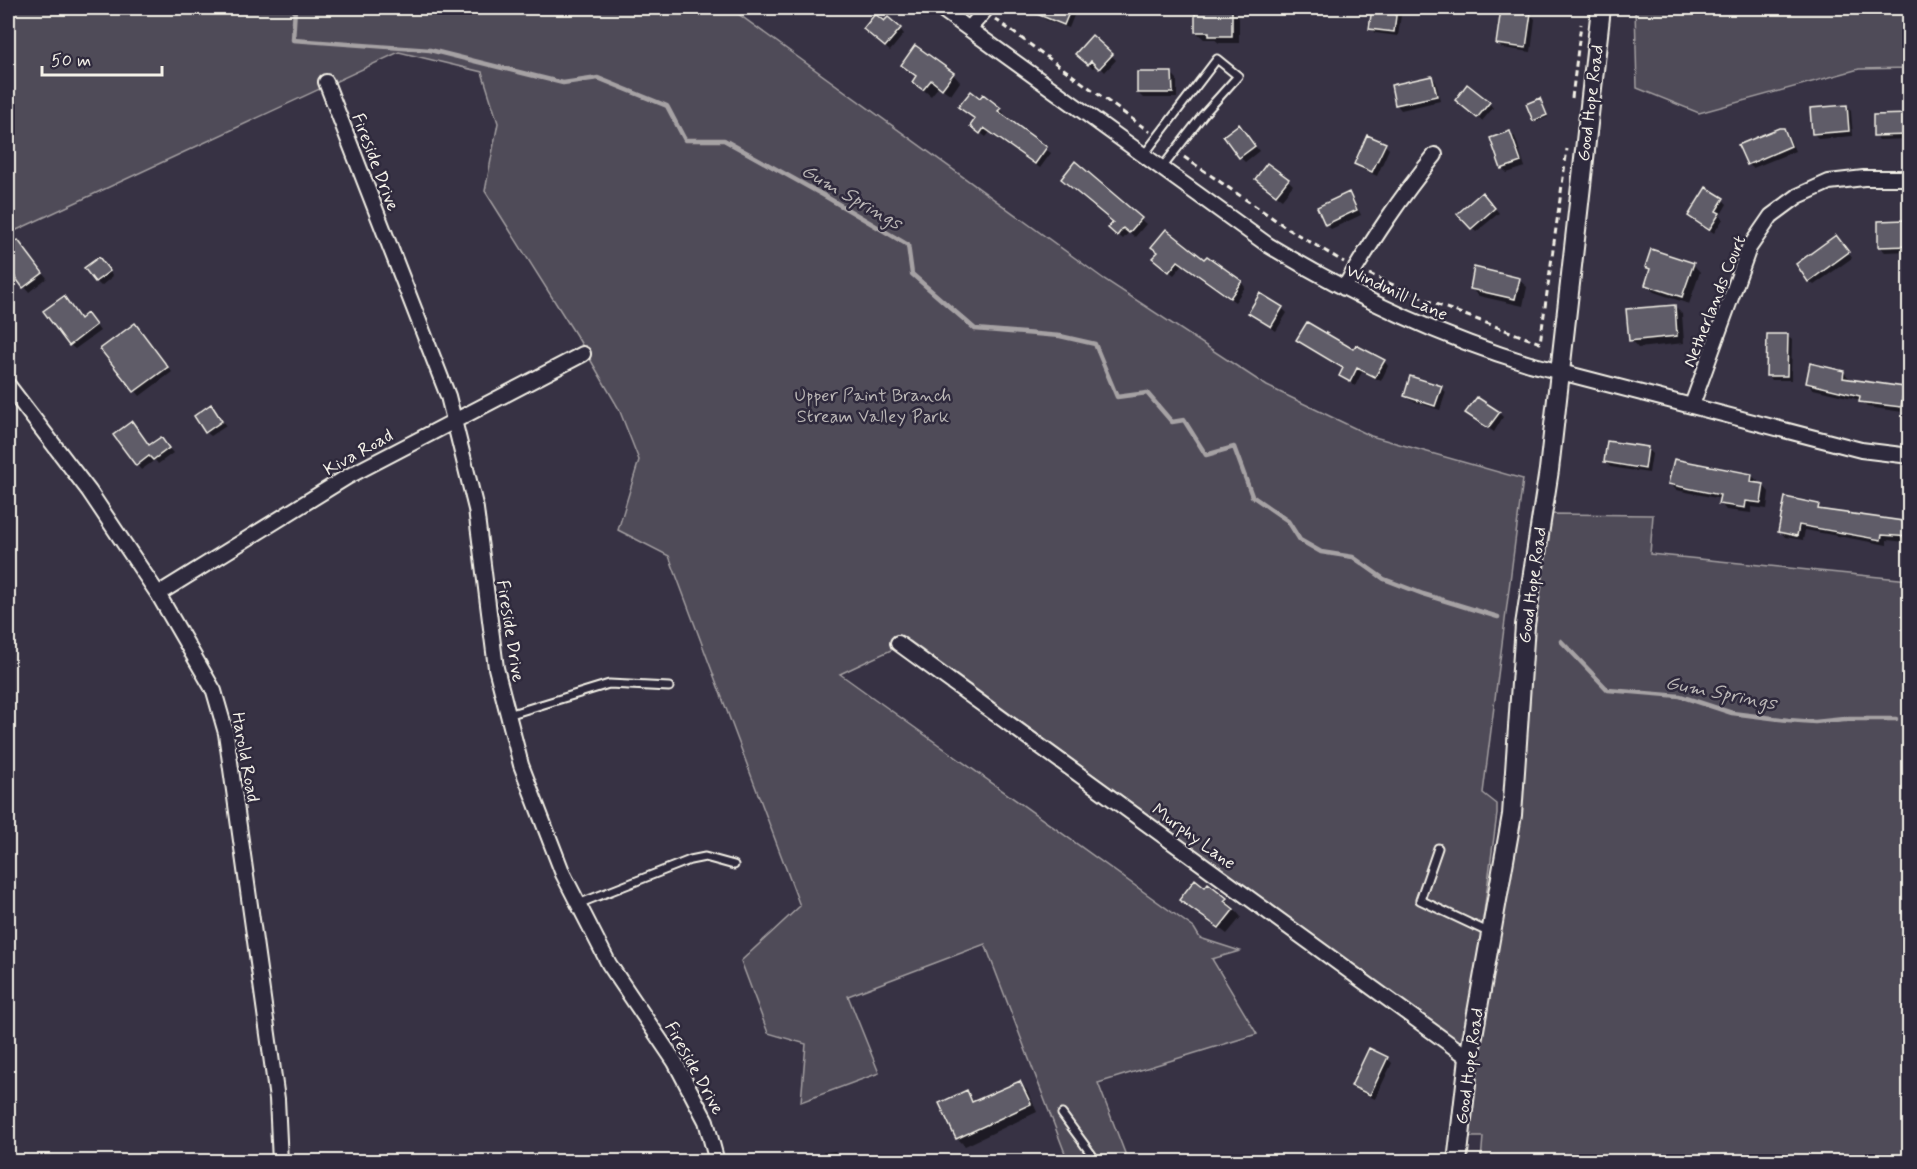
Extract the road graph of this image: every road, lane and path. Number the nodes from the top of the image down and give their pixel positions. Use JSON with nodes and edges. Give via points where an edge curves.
{"nodes":[{"id":1,"x":940,"y":8,"type":"edge"},
{"id":2,"x":1601,"y":8,"type":"edge"},
{"id":3,"x":985,"y":9,"type":"edge"},
{"id":4,"x":1582,"y":18,"type":"dead end"},
{"id":5,"x":969,"y":29,"type":"junction"},
{"id":6,"x":326,"y":82,"type":"dead end"},
{"id":7,"x":1572,"y":102,"type":"dead end"},
{"id":8,"x":1158,"y":138,"type":"junction"},
{"id":9,"x":1567,"y":146,"type":"dead end"},
{"id":10,"x":1174,"y":149,"type":"junction"},
{"id":11,"x":1435,"y":155,"type":"dead end"},
{"id":12,"x":1143,"y":156,"type":"junction"},
{"id":13,"x":1161,"y":169,"type":"junction"},
{"id":14,"x":1910,"y":178,"type":"edge"},
{"id":15,"x":1356,"y":268,"type":"junction"},
{"id":16,"x":1344,"y":288,"type":"junction"},
{"id":17,"x":583,"y":354,"type":"dead end"},
{"id":18,"x":1560,"y":370,"type":"junction"},
{"id":19,"x":8,"y":385,"type":"edge"},
{"id":20,"x":1692,"y":405,"type":"junction"},
{"id":21,"x":454,"y":421,"type":"junction"},
{"id":22,"x":1910,"y":456,"type":"edge"},
{"id":23,"x":158,"y":594,"type":"junction"},
{"id":24,"x":898,"y":643,"type":"dead end"},
{"id":25,"x":669,"y":687,"type":"dead end"},
{"id":26,"x":508,"y":715,"type":"junction"},
{"id":27,"x":1438,"y":849,"type":"dead end"},
{"id":28,"x":734,"y":866,"type":"dead end"},
{"id":29,"x":578,"y":904,"type":"junction"},
{"id":30,"x":1490,"y":933,"type":"junction"},
{"id":31,"x":1469,"y":1058,"type":"junction"},
{"id":32,"x":1062,"y":1114,"type":"dead end"},
{"id":33,"x":280,"y":1161,"type":"edge"},
{"id":34,"x":717,"y":1161,"type":"edge"},
{"id":35,"x":1093,"y":1161,"type":"edge"},
{"id":36,"x":1457,"y":1161,"type":"edge"}],
"edges":[{"from":1,"to":5,"type":"street","name":"Windmill Lane"},
{"from":2,"to":18,"type":"street","name":"Good Hope Road"},
{"from":3,"to":5,"type":"street"},
{"from":3,"to":8,"type":"path"},
{"from":4,"to":7,"type":"path"},
{"from":5,"to":12,"type":"street","name":"Windmill Lane"},
{"from":6,"to":21,"type":"street","name":"Fireside Drive","via":[[448,396]]},
{"from":8,"to":10,"type":"lane","via":[[1217,59],[1238,76]]},
{"from":8,"to":12,"type":"lane"},
{"from":9,"to":15,"type":"path","via":[[1540,343],[1486,325]]},
{"from":10,"to":13,"type":"lane"},
{"from":10,"to":15,"type":"path","via":[[1290,230]]},
{"from":11,"to":15,"type":"street","via":[[1372,238]]},
{"from":12,"to":13,"type":"street","name":"Windmill Lane"},
{"from":13,"to":16,"type":"street","name":"Windmill Lane","via":[[1268,245]]},
{"from":14,"to":20,"type":"street","name":"Netherlands Court","via":[[1829,182],[1798,196],[1771,216],[1749,248]]},
{"from":15,"to":16,"type":"street"},
{"from":16,"to":18,"type":"street","name":"Windmill Lane","via":[[1483,349]]},
{"from":17,"to":21,"type":"street","name":"Kiva Road"},
{"from":18,"to":20,"type":"street","name":"Windmill Lane"},
{"from":18,"to":30,"type":"street","name":"Good Hope Road","via":[[1525,624],[1512,815]]},
{"from":19,"to":23,"type":"street","name":"Harold Road","via":[[89,491]]},
{"from":20,"to":22,"type":"street","name":"Windmill Lane","via":[[1860,450]]},
{"from":21,"to":23,"type":"street","name":"Kiva Road","via":[[347,477]]},
{"from":21,"to":26,"type":"street","name":"Fireside Drive","via":[[476,509],[496,668]]},
{"from":23,"to":33,"type":"street","name":"Harold Road","via":[[214,691],[226,733],[278,1100]]},
{"from":24,"to":31,"type":"street","name":"Murphy Lane"},
{"from":25,"to":26,"type":"lane","via":[[609,684]]},
{"from":26,"to":29,"type":"street","name":"Fireside Drive","via":[[521,765]]},
{"from":27,"to":30,"type":"lane","via":[[1420,900]]},
{"from":28,"to":29,"type":"lane","via":[[705,857],[690,860]]},
{"from":29,"to":34,"type":"street","name":"Fireside Drive","via":[[609,964],[680,1072],[706,1121]]},
{"from":30,"to":31,"type":"street","name":"Good Hope Road"},
{"from":31,"to":36,"type":"street","name":"Good Hope Road"},
{"from":32,"to":35,"type":"lane"}]}
